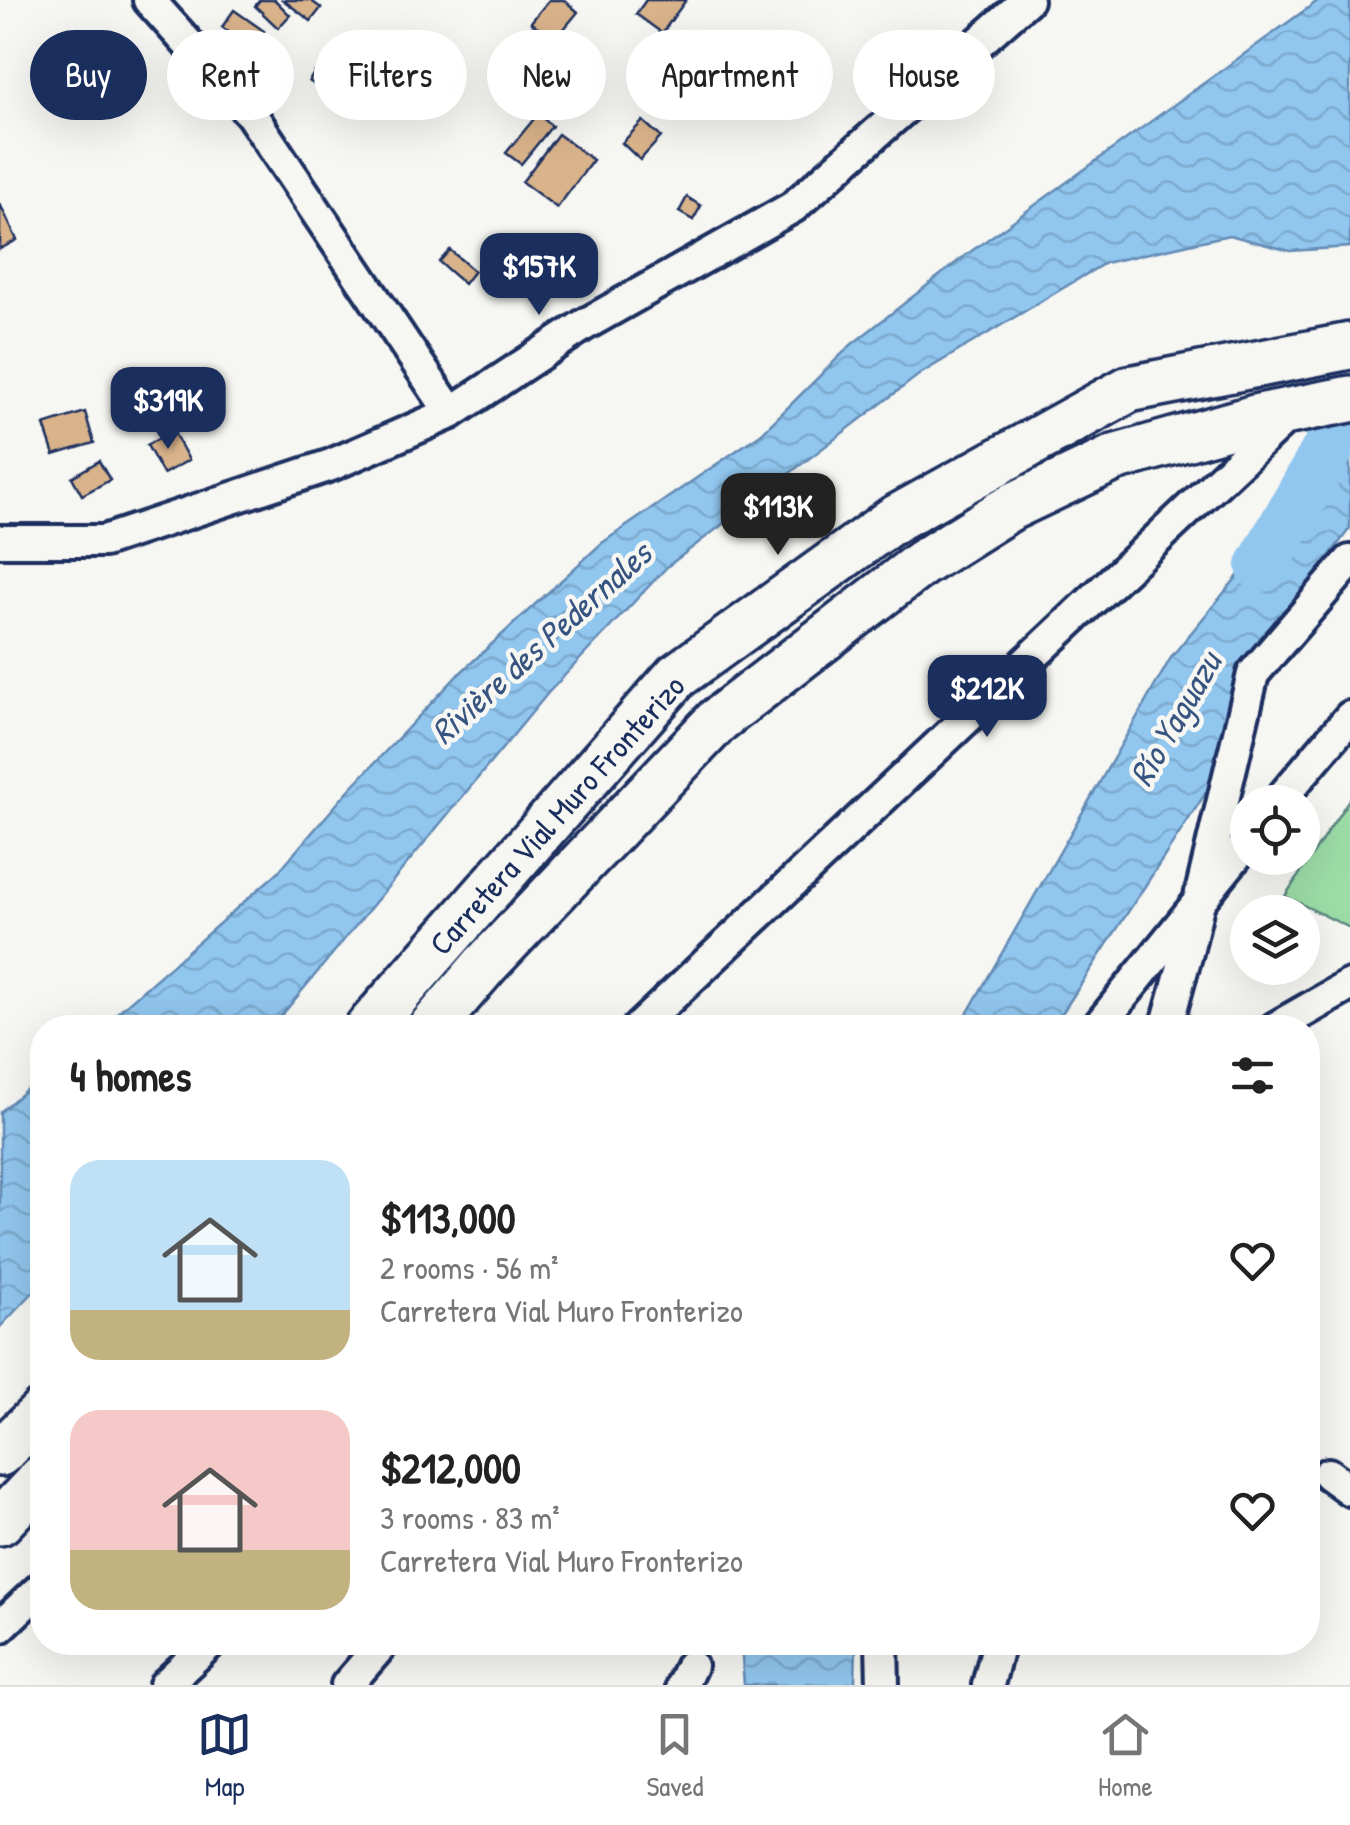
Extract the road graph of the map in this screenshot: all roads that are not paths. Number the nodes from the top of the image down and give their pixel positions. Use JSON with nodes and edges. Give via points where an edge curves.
{"nodes":[{"id":1,"x":150,"y":0,"type":"edge"},
{"id":2,"x":1027,"y":0,"type":"edge"},
{"id":3,"x":1350,"y":346,"type":"edge"},
{"id":4,"x":1350,"y":399,"type":"edge"},
{"id":5,"x":1295,"y":410,"type":"junction"},
{"id":6,"x":451,"y":413,"type":"junction"},
{"id":7,"x":0,"y":541,"type":"edge"},
{"id":8,"x":1350,"y":561,"type":"edge"},
{"id":9,"x":1350,"y":717,"type":"edge"},
{"id":10,"x":1292,"y":785,"type":"edge"},
{"id":11,"x":1230,"y":863,"type":"edge"},
{"id":12,"x":1350,"y":985,"type":"edge"},
{"id":13,"x":379,"y":1015,"type":"edge"},
{"id":14,"x":442,"y":1015,"type":"edge"},
{"id":15,"x":652,"y":1015,"type":"edge"},
{"id":16,"x":1107,"y":1015,"type":"edge"},
{"id":17,"x":1169,"y":1015,"type":"edge"},
{"id":18,"x":1298,"y":1015,"type":"edge"},
{"id":19,"x":30,"y":1424,"type":"edge"},
{"id":20,"x":0,"y":1453,"type":"edge"},
{"id":21,"x":30,"y":1491,"type":"edge"},
{"id":22,"x":0,"y":1522,"type":"edge"},
{"id":23,"x":30,"y":1598,"type":"edge"},
{"id":24,"x":0,"y":1627,"type":"edge"},
{"id":25,"x":197,"y":1655,"type":"edge"},
{"id":26,"x":373,"y":1655,"type":"edge"},
{"id":27,"x":883,"y":1655,"type":"edge"},
{"id":28,"x":996,"y":1655,"type":"edge"},
{"id":29,"x":166,"y":1685,"type":"edge"},
{"id":30,"x":347,"y":1685,"type":"edge"},
{"id":31,"x":884,"y":1685,"type":"edge"},
{"id":32,"x":988,"y":1685,"type":"edge"}],
"edges":[{"from":1,"to":6,"type":"street","via":[[251,114]]},
{"from":2,"to":6,"type":"street","via":[[793,207],[584,324]]},
{"from":3,"to":13,"type":"street","name":"Carretera Vial Muro Fronterizo","via":[[1129,390],[893,520],[677,676]]},
{"from":4,"to":5,"type":"street","name":"Carretera Vial Muro Fronterizo"},
{"from":5,"to":14,"type":"street","name":"Carretera Vial Muro Fronterizo","via":[[1114,458],[1011,506],[922,563],[718,720]]},
{"from":5,"to":15,"type":"street"},
{"from":6,"to":7,"type":"street","via":[[331,465],[104,541]]},
{"from":8,"to":17,"type":"street","via":[[1253,674]]},
{"from":9,"to":10,"type":"street"},
{"from":11,"to":16,"type":"street"},
{"from":12,"to":18,"type":"street"},
{"from":19,"to":20,"type":"street"},
{"from":21,"to":22,"type":"street"},
{"from":23,"to":24,"type":"street"},
{"from":25,"to":29,"type":"street"},
{"from":26,"to":30,"type":"street"},
{"from":27,"to":31,"type":"street"},
{"from":28,"to":32,"type":"street"}]}
